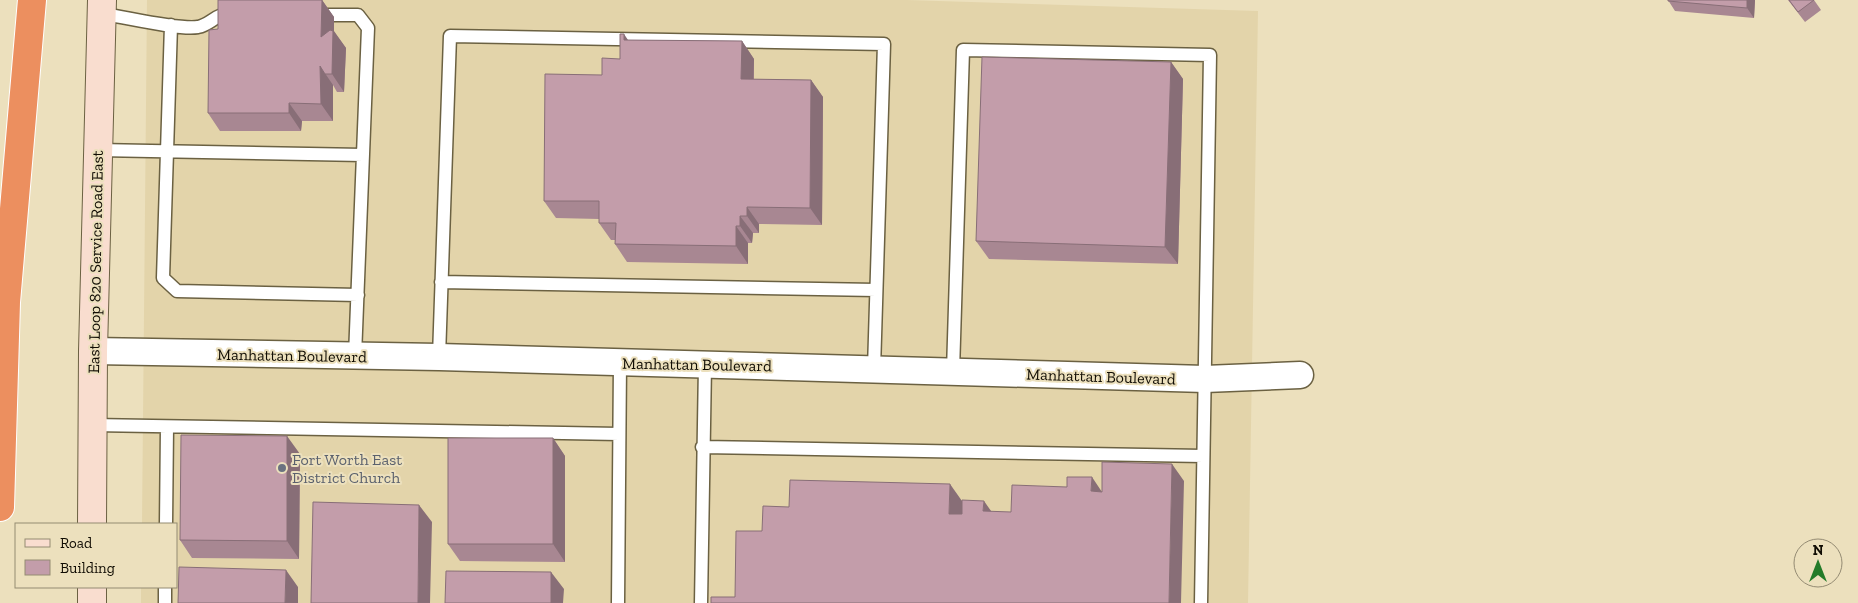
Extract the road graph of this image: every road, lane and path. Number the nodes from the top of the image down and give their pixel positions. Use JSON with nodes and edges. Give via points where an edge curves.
{"nodes":[{"id":1,"x":32,"y":0,"type":"edge"},
{"id":2,"x":103,"y":7,"type":"edge"},
{"id":3,"x":241,"y":14,"type":"edge"},
{"id":4,"x":300,"y":14,"type":"edge"},
{"id":5,"x":171,"y":25,"type":"junction"},
{"id":6,"x":98,"y":150,"type":"junction"},
{"id":7,"x":167,"y":152,"type":"junction"},
{"id":8,"x":363,"y":155,"type":"junction"},
{"id":9,"x":441,"y":282,"type":"junction"},
{"id":10,"x":876,"y":290,"type":"junction"},
{"id":11,"x":358,"y":295,"type":"junction"},
{"id":12,"x":93,"y":351,"type":"junction"},
{"id":13,"x":355,"y":356,"type":"junction"},
{"id":14,"x":439,"y":357,"type":"junction"},
{"id":15,"x":620,"y":362,"type":"junction"},
{"id":16,"x":704,"y":365,"type":"junction"},
{"id":17,"x":874,"y":369,"type":"junction"},
{"id":18,"x":953,"y":372,"type":"junction"},
{"id":19,"x":1300,"y":375,"type":"dead end"},
{"id":20,"x":1205,"y":380,"type":"junction"},
{"id":21,"x":93,"y":425,"type":"junction"},
{"id":22,"x":167,"y":427,"type":"junction"},
{"id":23,"x":619,"y":434,"type":"junction"},
{"id":24,"x":702,"y":447,"type":"junction"},
{"id":25,"x":1203,"y":456,"type":"junction"},
{"id":26,"x":0,"y":507,"type":"edge"},
{"id":27,"x":92,"y":523,"type":"edge"},
{"id":28,"x":166,"y":523,"type":"edge"},
{"id":29,"x":92,"y":588,"type":"edge"},
{"id":30,"x":165,"y":588,"type":"edge"},
{"id":31,"x":92,"y":603,"type":"edge"},
{"id":32,"x":165,"y":603,"type":"edge"},
{"id":33,"x":618,"y":603,"type":"edge"},
{"id":34,"x":701,"y":603,"type":"edge"},
{"id":35,"x":1201,"y":603,"type":"edge"}],
"edges":[{"from":1,"to":26,"type":"highway","via":[[6,302]]},
{"from":2,"to":5,"type":"lane"},
{"from":2,"to":6,"type":"main road","name":"East Loop 820 Service Road East"},
{"from":3,"to":5,"type":"lane","via":[[222,14],[199,27]]},
{"from":4,"to":8,"type":"lane","via":[[358,15],[368,28]]},
{"from":5,"to":7,"type":"lane"},
{"from":6,"to":7,"type":"lane"},
{"from":6,"to":12,"type":"main road","name":"East Loop 820 Service Road East"},
{"from":7,"to":8,"type":"lane"},
{"from":7,"to":11,"type":"lane","via":[[163,278],[177,291]]},
{"from":8,"to":11,"type":"lane"},
{"from":9,"to":10,"type":"lane"},
{"from":9,"to":10,"type":"lane","via":[[450,36],[519,37],[884,44]]},
{"from":9,"to":14,"type":"lane"},
{"from":10,"to":17,"type":"lane"},
{"from":11,"to":13,"type":"lane"},
{"from":12,"to":13,"type":"street","name":"Manhattan Boulevard"},
{"from":12,"to":21,"type":"main road","name":"East Loop 820 Service Road East"},
{"from":13,"to":14,"type":"street","name":"Manhattan Boulevard"},
{"from":14,"to":15,"type":"street","name":"Manhattan Boulevard"},
{"from":15,"to":16,"type":"street","name":"Manhattan Boulevard"},
{"from":15,"to":23,"type":"lane"},
{"from":16,"to":17,"type":"street","name":"Manhattan Boulevard"},
{"from":16,"to":24,"type":"lane"},
{"from":17,"to":18,"type":"street","name":"Manhattan Boulevard"},
{"from":18,"to":20,"type":"street","name":"Manhattan Boulevard"},
{"from":18,"to":20,"type":"lane","via":[[963,50],[1210,55]]},
{"from":19,"to":20,"type":"street","name":"Manhattan Boulevard"},
{"from":20,"to":25,"type":"lane"},
{"from":21,"to":22,"type":"lane"},
{"from":21,"to":27,"type":"main road","name":"East Loop 820 Service Road East"},
{"from":22,"to":23,"type":"lane"},
{"from":22,"to":28,"type":"lane"},
{"from":23,"to":33,"type":"lane"},
{"from":24,"to":25,"type":"lane"},
{"from":24,"to":34,"type":"lane"},
{"from":25,"to":35,"type":"lane"},
{"from":29,"to":31,"type":"main road"},
{"from":30,"to":32,"type":"lane"}]}
